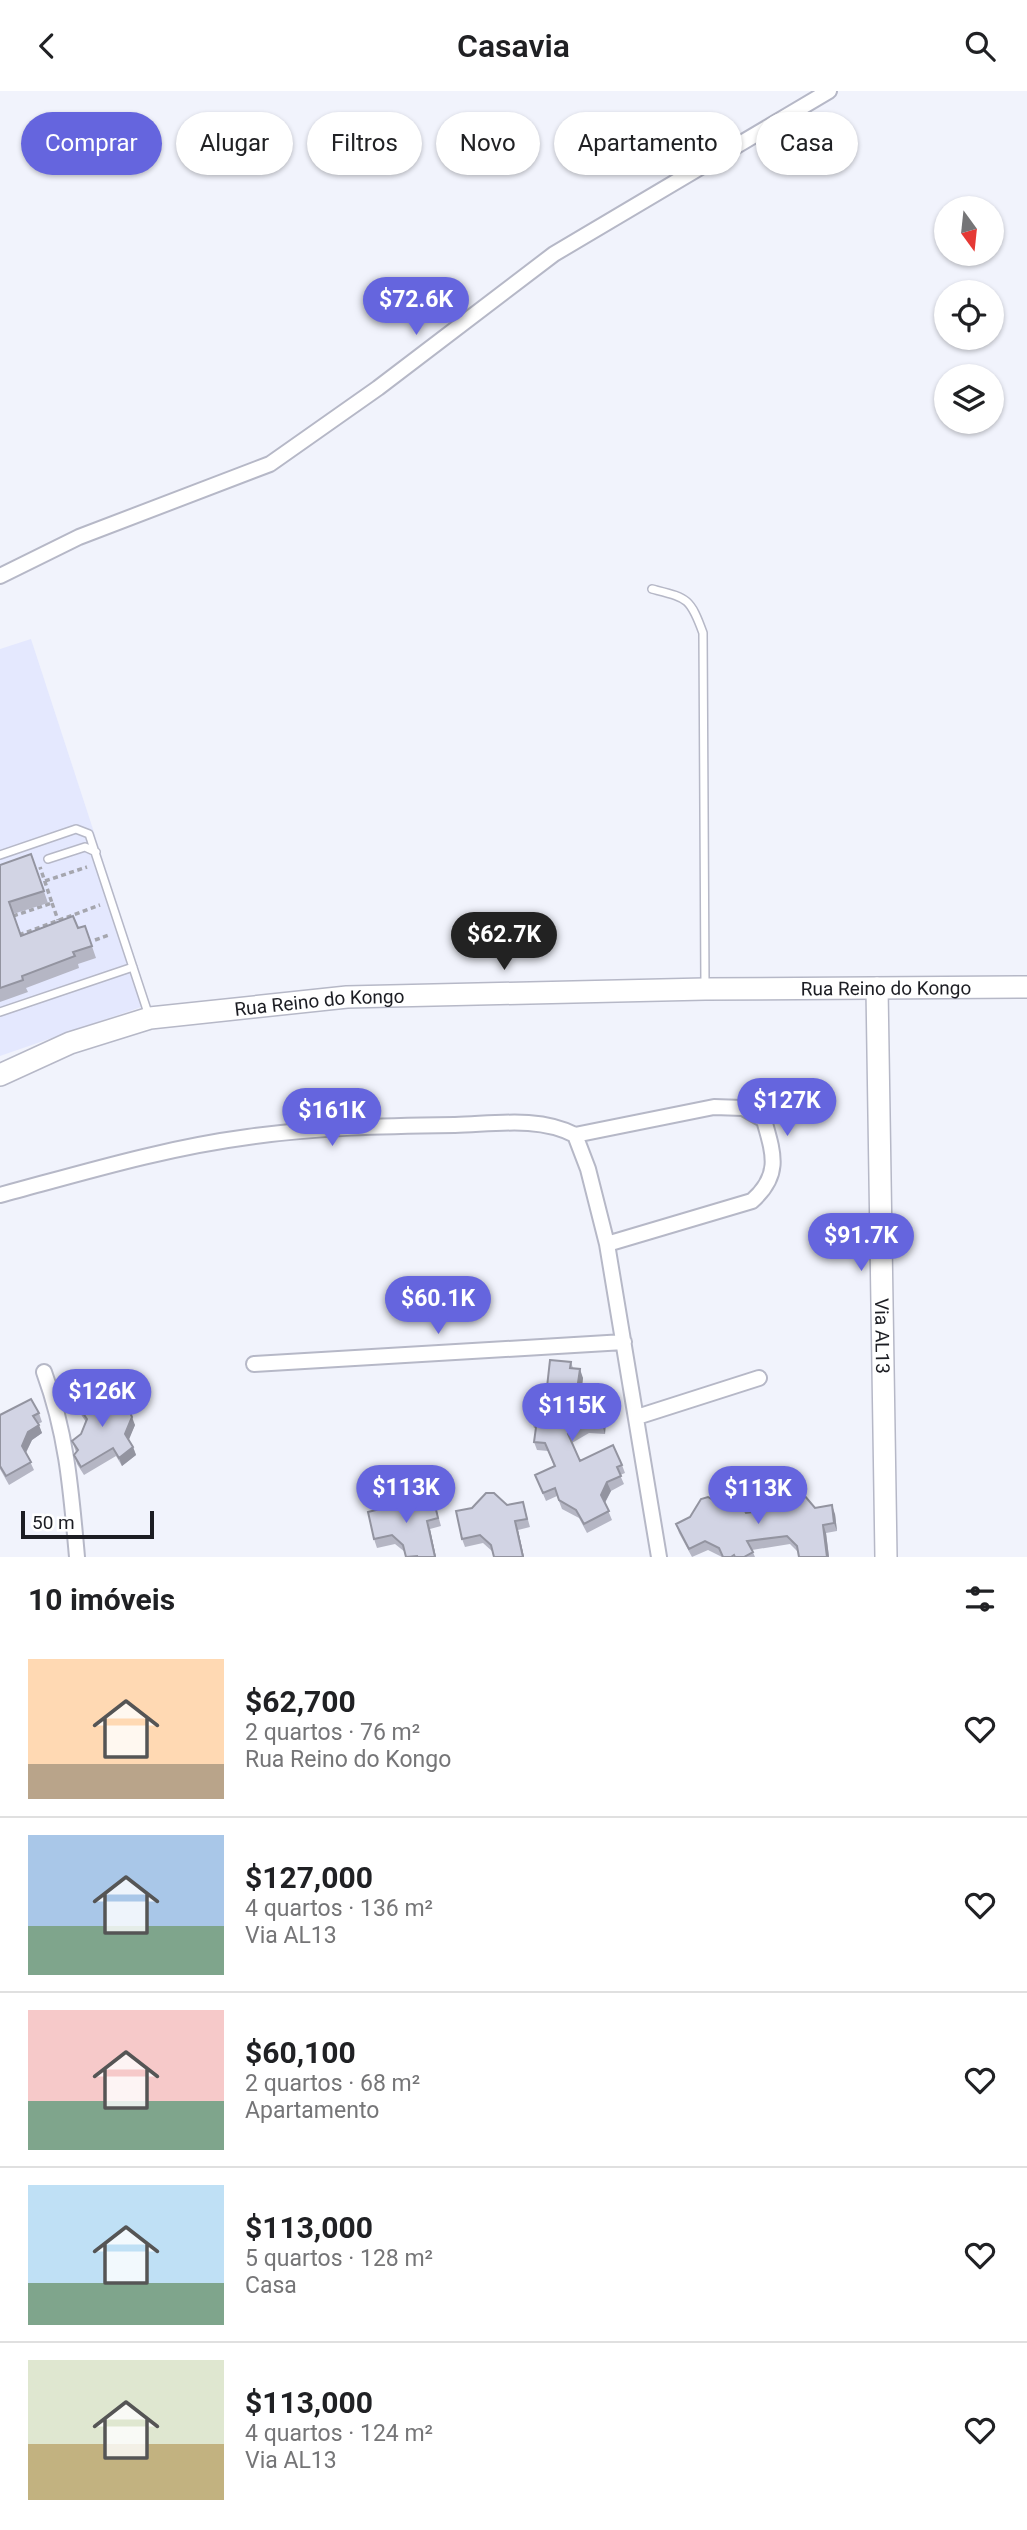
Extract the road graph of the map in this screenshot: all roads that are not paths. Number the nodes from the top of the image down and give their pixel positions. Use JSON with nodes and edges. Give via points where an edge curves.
{"nodes":[{"id":1,"x":830,"y":91,"type":"edge"},
{"id":2,"x":0,"y":576,"type":"edge"},
{"id":3,"x":652,"y":589,"type":"dead end"},
{"id":4,"x":87,"y":833,"type":"junction"},
{"id":5,"x":81,"y":848,"type":"junction"},
{"id":6,"x":0,"y":855,"type":"edge"},
{"id":7,"x":98,"y":856,"type":"junction"},
{"id":8,"x":48,"y":859,"type":"dead end"},
{"id":9,"x":133,"y":967,"type":"junction"},
{"id":10,"x":1027,"y":987,"type":"edge"},
{"id":11,"x":877,"y":988,"type":"junction"},
{"id":12,"x":705,"y":989,"type":"junction"},
{"id":13,"x":0,"y":1012,"type":"edge"},
{"id":14,"x":150,"y":1018,"type":"junction"},
{"id":15,"x":1,"y":1072,"type":"edge"},
{"id":16,"x":575,"y":1135,"type":"junction"},
{"id":17,"x":0,"y":1195,"type":"edge"},
{"id":18,"x":607,"y":1244,"type":"junction"},
{"id":19,"x":624,"y":1342,"type":"junction"},
{"id":20,"x":254,"y":1364,"type":"dead end"},
{"id":21,"x":44,"y":1372,"type":"dead end"},
{"id":22,"x":759,"y":1378,"type":"dead end"},
{"id":23,"x":637,"y":1417,"type":"junction"},
{"id":24,"x":77,"y":1557,"type":"edge"},
{"id":25,"x":659,"y":1557,"type":"edge"},
{"id":26,"x":886,"y":1557,"type":"edge"}],
"edges":[{"from":1,"to":2,"type":"street","via":[[554,254],[270,464],[79,537]]},
{"from":3,"to":12,"type":"lane","via":[[684,597],[703,633]]},
{"from":4,"to":5,"type":"lane","via":[[88,841]]},
{"from":4,"to":6,"type":"lane","via":[[76,829]]},
{"from":4,"to":7,"type":"lane"},
{"from":5,"to":7,"type":"lane","via":[[93,849]]},
{"from":5,"to":8,"type":"lane"},
{"from":7,"to":9,"type":"lane"},
{"from":9,"to":13,"type":"lane"},
{"from":9,"to":14,"type":"lane"},
{"from":10,"to":11,"type":"street","name":"Rua Reino do Kongo"},
{"from":11,"to":12,"type":"street","name":"Rua Reino do Kongo"},
{"from":11,"to":26,"type":"street","name":"Via AL13"},
{"from":12,"to":14,"type":"street","name":"Rua Reino do Kongo","via":[[347,997]]},
{"from":14,"to":15,"type":"street","name":"Rua Reino do Kongo"},
{"from":16,"to":17,"type":"street","via":[[544,1124],[503,1123],[248,1137],[95,1167]]},
{"from":16,"to":18,"type":"street"},
{"from":16,"to":18,"type":"street","via":[[714,1107],[743,1108],[764,1120],[768,1132],[774,1169],[766,1189],[752,1201]]},
{"from":18,"to":19,"type":"street"},
{"from":19,"to":20,"type":"street"},
{"from":19,"to":23,"type":"street"},
{"from":21,"to":24,"type":"street","via":[[60,1417]]},
{"from":22,"to":23,"type":"street"},
{"from":23,"to":25,"type":"street"}]}
